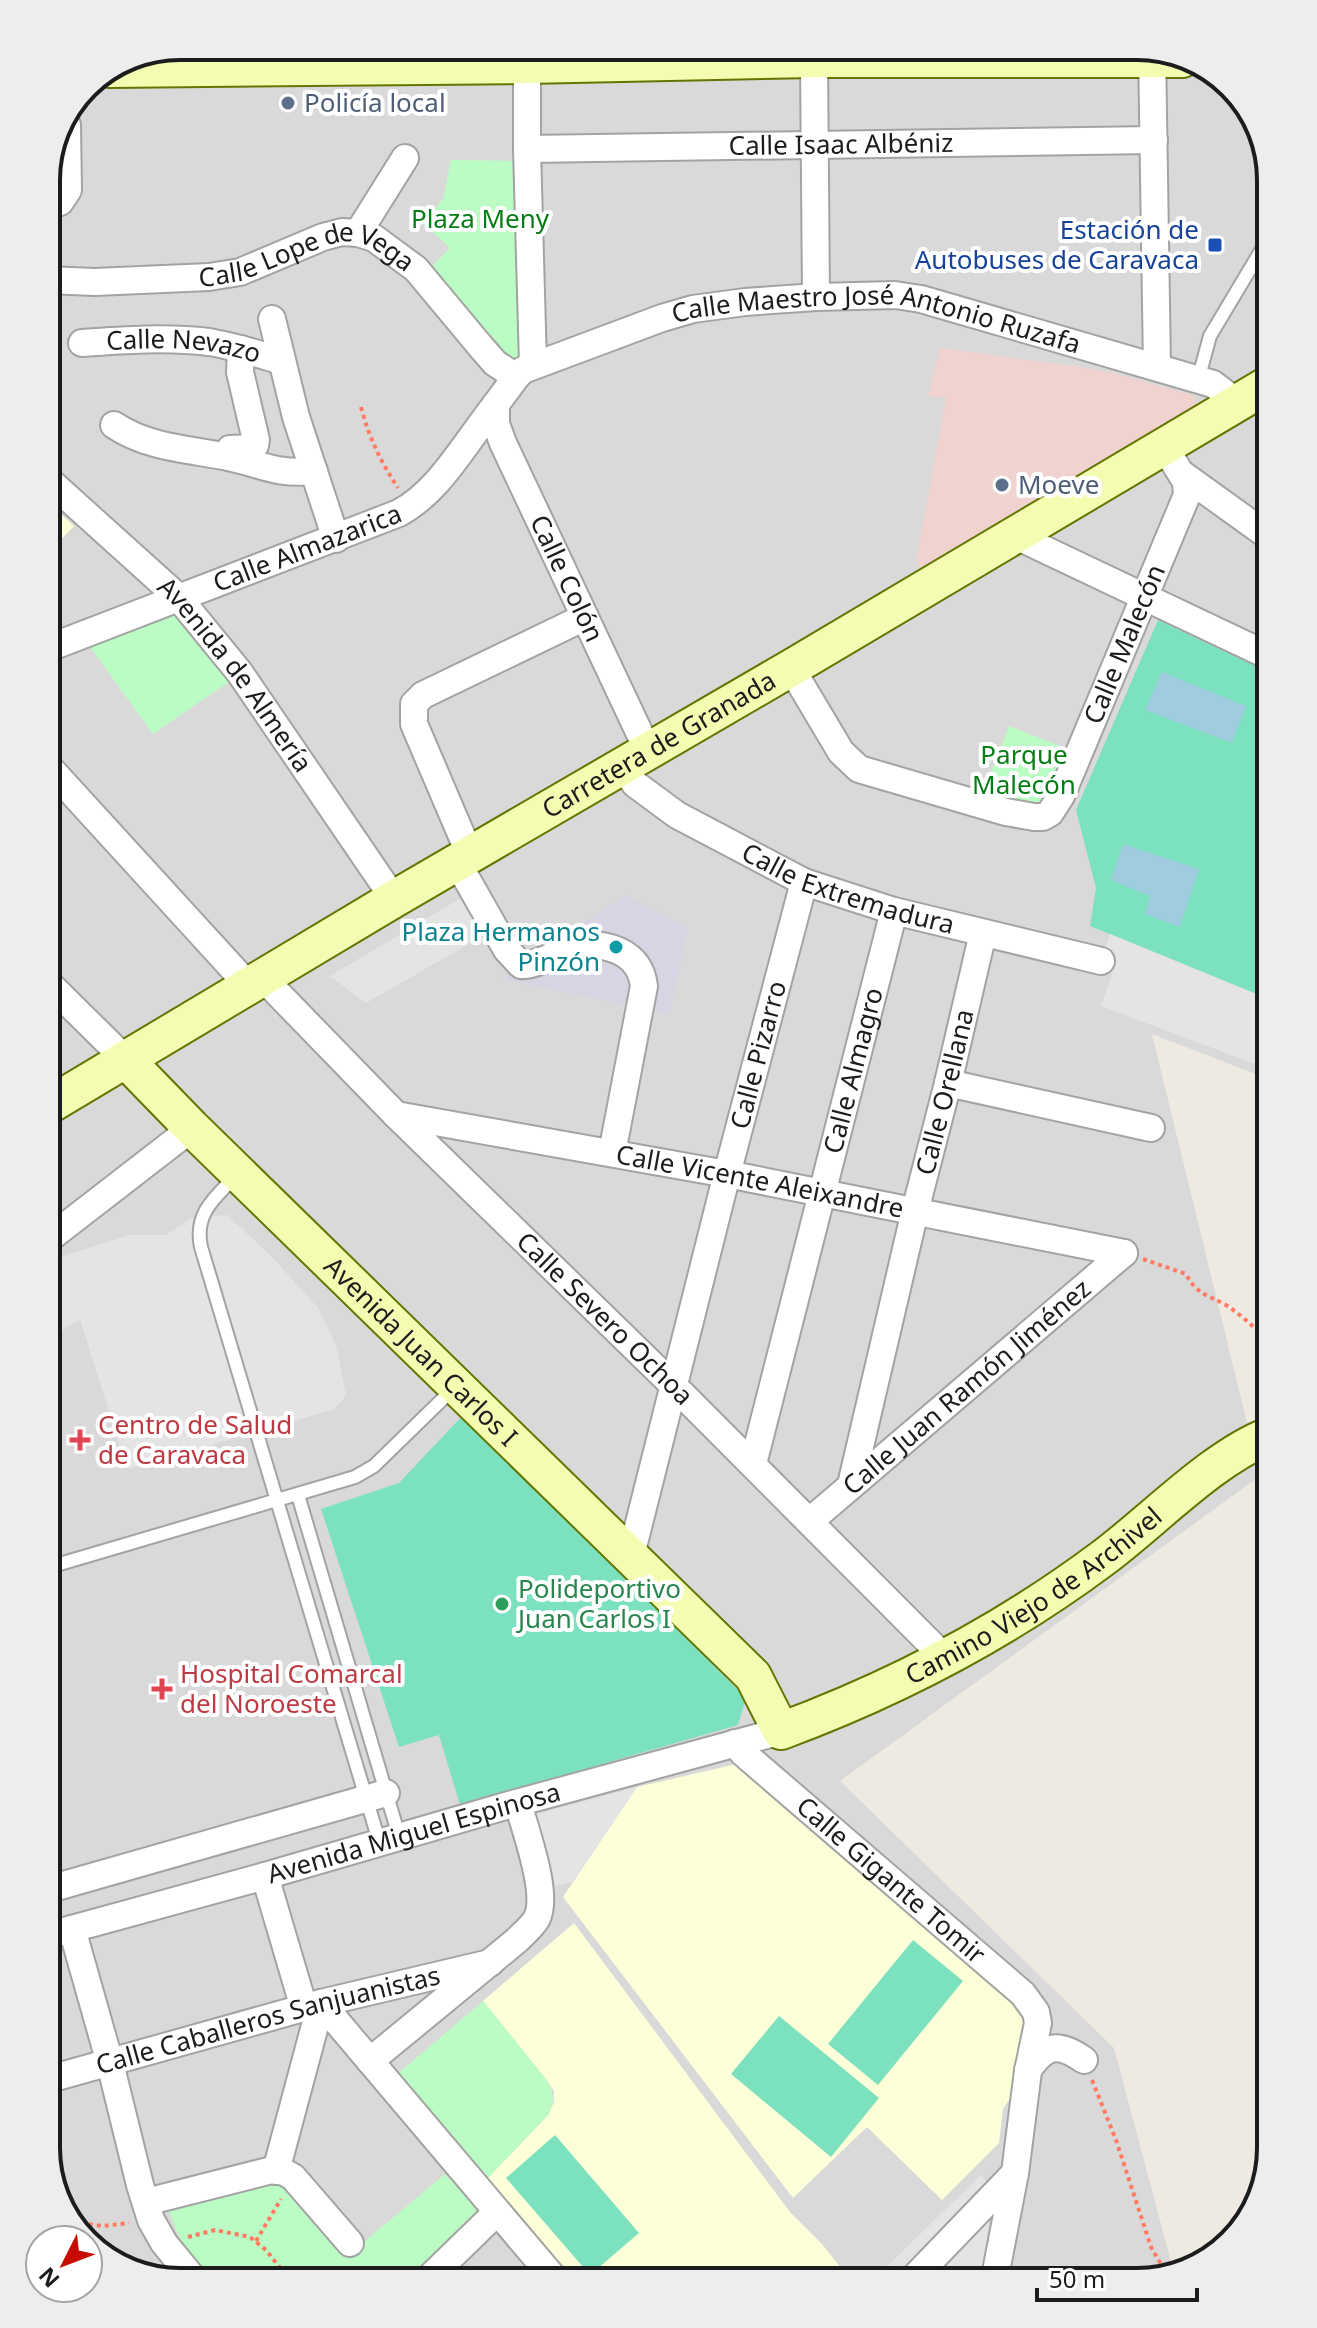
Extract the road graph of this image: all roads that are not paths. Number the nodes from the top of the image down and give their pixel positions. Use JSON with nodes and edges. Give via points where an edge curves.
{"nodes":[{"id":1,"x":362,"y":60,"type":"edge"},
{"id":2,"x":527,"y":60,"type":"edge"},
{"id":3,"x":814,"y":60,"type":"edge"},
{"id":4,"x":196,"y":61,"type":"edge"},
{"id":5,"x":1161,"y":62,"type":"edge"},
{"id":6,"x":141,"y":66,"type":"edge"},
{"id":7,"x":67,"y":140,"type":"edge"},
{"id":8,"x":1154,"y":140,"type":"junction"},
{"id":9,"x":815,"y":144,"type":"junction"},
{"id":10,"x":527,"y":149,"type":"junction"},
{"id":11,"x":405,"y":158,"type":"dead end"},
{"id":12,"x":60,"y":202,"type":"edge"},
{"id":13,"x":358,"y":233,"type":"junction"},
{"id":14,"x":1257,"y":257,"type":"edge"},
{"id":15,"x":60,"y":281,"type":"edge"},
{"id":16,"x":816,"y":297,"type":"junction"},
{"id":17,"x":272,"y":319,"type":"dead end"},
{"id":18,"x":82,"y":343,"type":"dead end"},
{"id":19,"x":241,"y":349,"type":"junction"},
{"id":20,"x":282,"y":361,"type":"junction"},
{"id":21,"x":1157,"y":367,"type":"junction"},
{"id":22,"x":525,"y":371,"type":"junction"},
{"id":23,"x":1198,"y":380,"type":"junction"},
{"id":24,"x":1257,"y":391,"type":"edge"},
{"id":25,"x":1238,"y":403,"type":"junction"},
{"id":26,"x":496,"y":404,"type":"junction"},
{"id":27,"x":114,"y":425,"type":"dead end"},
{"id":28,"x":231,"y":457,"type":"junction"},
{"id":29,"x":314,"y":471,"type":"junction"},
{"id":30,"x":1185,"y":479,"type":"junction"},
{"id":31,"x":60,"y":491,"type":"edge"},
{"id":32,"x":1257,"y":528,"type":"edge"},
{"id":33,"x":1014,"y":535,"type":"junction"},
{"id":34,"x":336,"y":539,"type":"junction"},
{"id":35,"x":178,"y":597,"type":"junction"},
{"id":36,"x":1145,"y":597,"type":"junction"},
{"id":37,"x":585,"y":617,"type":"junction"},
{"id":38,"x":60,"y":643,"type":"edge"},
{"id":39,"x":1257,"y":650,"type":"edge"},
{"id":40,"x":791,"y":668,"type":"junction"},
{"id":41,"x":635,"y":758,"type":"junction"},
{"id":42,"x":60,"y":779,"type":"edge"},
{"id":43,"x":463,"y":858,"type":"junction"},
{"id":44,"x":804,"y":882,"type":"junction"},
{"id":45,"x":394,"y":899,"type":"junction"},
{"id":46,"x":894,"y":911,"type":"junction"},
{"id":47,"x":983,"y":933,"type":"junction"},
{"id":48,"x":1101,"y":961,"type":"dead end"},
{"id":49,"x":255,"y":981,"type":"junction"},
{"id":50,"x":60,"y":995,"type":"edge"},
{"id":51,"x":125,"y":1059,"type":"junction"},
{"id":52,"x":948,"y":1083,"type":"junction"},
{"id":53,"x":60,"y":1098,"type":"edge"},
{"id":54,"x":396,"y":1115,"type":"junction"},
{"id":55,"x":192,"y":1128,"type":"junction"},
{"id":56,"x":1151,"y":1128,"type":"dead end"},
{"id":57,"x":612,"y":1153,"type":"junction"},
{"id":58,"x":239,"y":1173,"type":"junction"},
{"id":59,"x":727,"y":1174,"type":"junction"},
{"id":60,"x":821,"y":1193,"type":"junction"},
{"id":61,"x":915,"y":1211,"type":"junction"},
{"id":62,"x":60,"y":1230,"type":"edge"},
{"id":63,"x":1124,"y":1253,"type":"joint"},
{"id":64,"x":457,"y":1385,"type":"junction"},
{"id":65,"x":673,"y":1385,"type":"junction"},
{"id":66,"x":1257,"y":1443,"type":"edge"},
{"id":67,"x":753,"y":1464,"type":"junction"},
{"id":68,"x":851,"y":1485,"type":"junction"},
{"id":69,"x":298,"y":1495,"type":"junction"},
{"id":70,"x":277,"y":1501,"type":"junction"},
{"id":71,"x":810,"y":1521,"type":"junction"},
{"id":72,"x":631,"y":1555,"type":"junction"},
{"id":73,"x":60,"y":1564,"type":"edge"},
{"id":74,"x":946,"y":1659,"type":"junction"},
{"id":75,"x":781,"y":1731,"type":"junction"},
{"id":76,"x":735,"y":1743,"type":"junction"},
{"id":77,"x":376,"y":1796,"type":"junction"},
{"id":78,"x":518,"y":1803,"type":"junction"},
{"id":79,"x":389,"y":1838,"type":"junction"},
{"id":80,"x":265,"y":1876,"type":"junction"},
{"id":81,"x":60,"y":1886,"type":"edge"},
{"id":82,"x":72,"y":1929,"type":"junction"},
{"id":83,"x":60,"y":1932,"type":"edge"},
{"id":84,"x":490,"y":1963,"type":"junction"},
{"id":85,"x":313,"y":2006,"type":"junction"},
{"id":86,"x":1037,"y":2018,"type":"junction"},
{"id":87,"x":370,"y":2061,"type":"junction"},
{"id":88,"x":110,"y":2063,"type":"junction"},
{"id":89,"x":1028,"y":2071,"type":"junction"},
{"id":90,"x":60,"y":2076,"type":"edge"},
{"id":91,"x":1015,"y":2173,"type":"junction"},
{"id":92,"x":285,"y":2174,"type":"junction"},
{"id":93,"x":148,"y":2211,"type":"junction"},
{"id":94,"x":497,"y":2212,"type":"junction"},
{"id":95,"x":350,"y":2243,"type":"dead end"},
{"id":96,"x":185,"y":2268,"type":"edge"},
{"id":97,"x":439,"y":2268,"type":"edge"},
{"id":98,"x":545,"y":2268,"type":"edge"},
{"id":99,"x":923,"y":2268,"type":"edge"},
{"id":100,"x":997,"y":2268,"type":"edge"}],
"edges":[{"from":1,"to":4,"type":"street"},
{"from":2,"to":10,"type":"street"},
{"from":3,"to":9,"type":"street"},
{"from":4,"to":6,"type":"street"},
{"from":5,"to":8,"type":"street"},
{"from":7,"to":12,"type":"street","via":[[68,190]]},
{"from":8,"to":9,"type":"street","name":"Calle Isaac Albéniz"},
{"from":8,"to":21,"type":"street"},
{"from":9,"to":10,"type":"street","name":"Calle Isaac Albéniz"},
{"from":9,"to":16,"type":"street"},
{"from":10,"to":22,"type":"street"},
{"from":11,"to":13,"type":"street"},
{"from":13,"to":15,"type":"street","name":"Calle Lope de Vega","via":[[323,237],[240,272],[209,277]]},
{"from":13,"to":22,"type":"street","name":"Calle Lope de Vega","via":[[374,238],[416,269],[495,363]]},
{"from":14,"to":23,"type":"lane","via":[[1210,336]]},
{"from":16,"to":21,"type":"street","name":"Calle Maestro José Antonio Ruzafa","via":[[921,299]]},
{"from":16,"to":22,"type":"street","name":"Calle Maestro José Antonio Ruzafa","via":[[693,309]]},
{"from":17,"to":20,"type":"street"},
{"from":18,"to":19,"type":"street","name":"Calle Nevazo","via":[[155,339]]},
{"from":19,"to":20,"type":"street","name":"Calle Nevazo"},
{"from":19,"to":28,"type":"street","via":[[240,372],[256,440],[251,448],[230,449]]},
{"from":20,"to":29,"type":"street"},
{"from":21,"to":23,"type":"street","name":"Calle Maestro José Antonio Ruzafa"},
{"from":22,"to":26,"type":"street","name":"Calle Almazarica"},
{"from":23,"to":25,"type":"street","name":"Calle Maestro José Antonio Ruzafa","via":[[1213,384]]},
{"from":24,"to":25,"type":"street","name":"Carretera de Granada"},
{"from":25,"to":30,"type":"street","name":"Carretera de Granada"},
{"from":26,"to":34,"type":"street","name":"Calle Almazarica","via":[[429,493],[410,507]]},
{"from":26,"to":37,"type":"street","name":"Calle Colón","via":[[503,443]]},
{"from":27,"to":28,"type":"street","via":[[147,442]]},
{"from":28,"to":29,"type":"street","via":[[279,472]]},
{"from":29,"to":34,"type":"street"},
{"from":30,"to":32,"type":"street"},
{"from":30,"to":33,"type":"street","name":"Carretera de Granada"},
{"from":30,"to":36,"type":"street","name":"Calle Malecón"},
{"from":31,"to":35,"type":"street","name":"Avenida de Almería"},
{"from":33,"to":36,"type":"street"},
{"from":33,"to":40,"type":"street","name":"Carretera de Granada"},
{"from":34,"to":35,"type":"street","name":"Calle Almazarica"},
{"from":35,"to":38,"type":"street","name":"Calle Almazarica"},
{"from":35,"to":45,"type":"street","name":"Avenida de Almería","via":[[240,673]]},
{"from":36,"to":39,"type":"street"},
{"from":36,"to":40,"type":"street","name":"Calle Malecón","via":[[1061,796],[1043,817],[1006,812],[859,769],[841,752]]},
{"from":37,"to":41,"type":"street","name":"Calle Colón"},
{"from":37,"to":43,"type":"street","via":[[417,699],[414,724]]},
{"from":40,"to":41,"type":"street","name":"Carretera de Granada"},
{"from":41,"to":43,"type":"street","name":"Carretera de Granada"},
{"from":41,"to":44,"type":"street","name":"Calle Extremadura","via":[[635,784],[677,815]]},
{"from":42,"to":49,"type":"street","name":"Calle Severo Ochoa"},
{"from":43,"to":45,"type":"street","name":"Carretera de Granada"},
{"from":43,"to":57,"type":"street","via":[[507,950],[521,965],[589,944],[623,953],[639,967],[644,986]]},
{"from":44,"to":46,"type":"street","name":"Calle Extremadura"},
{"from":44,"to":59,"type":"street","name":"Calle Pizarro"},
{"from":45,"to":49,"type":"street","name":"Carretera de Granada"},
{"from":46,"to":47,"type":"street","name":"Calle Extremadura"},
{"from":46,"to":60,"type":"street","name":"Calle Almagro"},
{"from":47,"to":48,"type":"street","name":"Calle Extremadura"},
{"from":47,"to":52,"type":"street","name":"Calle Orellana"},
{"from":49,"to":51,"type":"street","name":"Carretera de Granada"},
{"from":49,"to":54,"type":"street","name":"Calle Severo Ochoa"},
{"from":50,"to":51,"type":"street","name":"Avenida Juan Carlos I"},
{"from":51,"to":53,"type":"street","name":"Carretera de Granada"},
{"from":51,"to":55,"type":"street","name":"Avenida Juan Carlos I"},
{"from":52,"to":56,"type":"street"},
{"from":52,"to":61,"type":"street","name":"Calle Orellana"},
{"from":54,"to":57,"type":"street","name":"Calle Vicente Aleixandre"},
{"from":54,"to":65,"type":"street","name":"Calle Severo Ochoa"},
{"from":55,"to":58,"type":"street","name":"Avenida Juan Carlos I"},
{"from":55,"to":62,"type":"street"},
{"from":57,"to":59,"type":"street","name":"Calle Vicente Aleixandre"},
{"from":58,"to":64,"type":"street","name":"Avenida Juan Carlos I"},
{"from":58,"to":70,"type":"lane","via":[[214,1198],[198,1234]]},
{"from":59,"to":60,"type":"street","name":"Calle Vicente Aleixandre"},
{"from":59,"to":65,"type":"street","name":"Calle Pizarro"},
{"from":60,"to":61,"type":"street","name":"Calle Vicente Aleixandre"},
{"from":60,"to":67,"type":"street","name":"Calle Almagro"},
{"from":61,"to":63,"type":"street","name":"Calle Vicente Aleixandre"},
{"from":61,"to":68,"type":"street","name":"Calle Orellana"},
{"from":63,"to":68,"type":"street","name":"Calle Juan Ramón Jiménez"},
{"from":64,"to":69,"type":"lane","via":[[365,1472]]},
{"from":64,"to":72,"type":"street","name":"Avenida Juan Carlos I"},
{"from":65,"to":67,"type":"street","name":"Calle Severo Ochoa"},
{"from":65,"to":72,"type":"street","name":"Calle Pizarro"},
{"from":66,"to":74,"type":"street","name":"Camino Viejo de Archivel","via":[[1221,1464],[1072,1581]]},
{"from":67,"to":71,"type":"street","name":"Calle Severo Ochoa"},
{"from":68,"to":71,"type":"street","name":"Calle Juan Ramón Jiménez"},
{"from":69,"to":70,"type":"lane"},
{"from":69,"to":77,"type":"lane"},
{"from":70,"to":73,"type":"lane"},
{"from":70,"to":77,"type":"lane"},
{"from":71,"to":74,"type":"street","name":"Calle Severo Ochoa"},
{"from":72,"to":75,"type":"street","name":"Avenida Juan Carlos I","via":[[753,1676]]},
{"from":74,"to":75,"type":"street","name":"Camino Viejo de Archivel"},
{"from":75,"to":76,"type":"street","name":"Avenida Miguel Espinosa"},
{"from":76,"to":78,"type":"street","name":"Avenida Miguel Espinosa"},
{"from":76,"to":86,"type":"street","name":"Calle Gigante Tomir","via":[[1023,1994]]},
{"from":77,"to":79,"type":"lane"},
{"from":77,"to":79,"type":"lane"},
{"from":77,"to":81,"type":"street"},
{"from":78,"to":79,"type":"street","name":"Avenida Miguel Espinosa"},
{"from":78,"to":84,"type":"street","via":[[541,1906],[537,1920]]},
{"from":79,"to":80,"type":"street","name":"Avenida Miguel Espinosa"},
{"from":80,"to":82,"type":"street","name":"Avenida Miguel Espinosa"},
{"from":80,"to":85,"type":"street"},
{"from":82,"to":83,"type":"street","name":"Avenida Miguel Espinosa"},
{"from":82,"to":88,"type":"street"},
{"from":84,"to":85,"type":"street","name":"Calle Caballeros Sanjuanistas"},
{"from":84,"to":87,"type":"street"},
{"from":85,"to":87,"type":"street"},
{"from":85,"to":88,"type":"street","name":"Calle Caballeros Sanjuanistas"},
{"from":85,"to":92,"type":"street"},
{"from":86,"to":89,"type":"street"},
{"from":86,"to":89,"type":"street","name":"Calle Gigante Tomir","via":[[1084,2060],[1057,2047],[1037,2056]]},
{"from":87,"to":94,"type":"street"},
{"from":88,"to":90,"type":"street","name":"Calle Caballeros Sanjuanistas"},
{"from":88,"to":93,"type":"street"},
{"from":89,"to":91,"type":"street"},
{"from":91,"to":99,"type":"street"},
{"from":91,"to":100,"type":"street"},
{"from":92,"to":93,"type":"street"},
{"from":92,"to":95,"type":"street"},
{"from":93,"to":96,"type":"street"},
{"from":94,"to":97,"type":"street"},
{"from":94,"to":98,"type":"street"}]}
